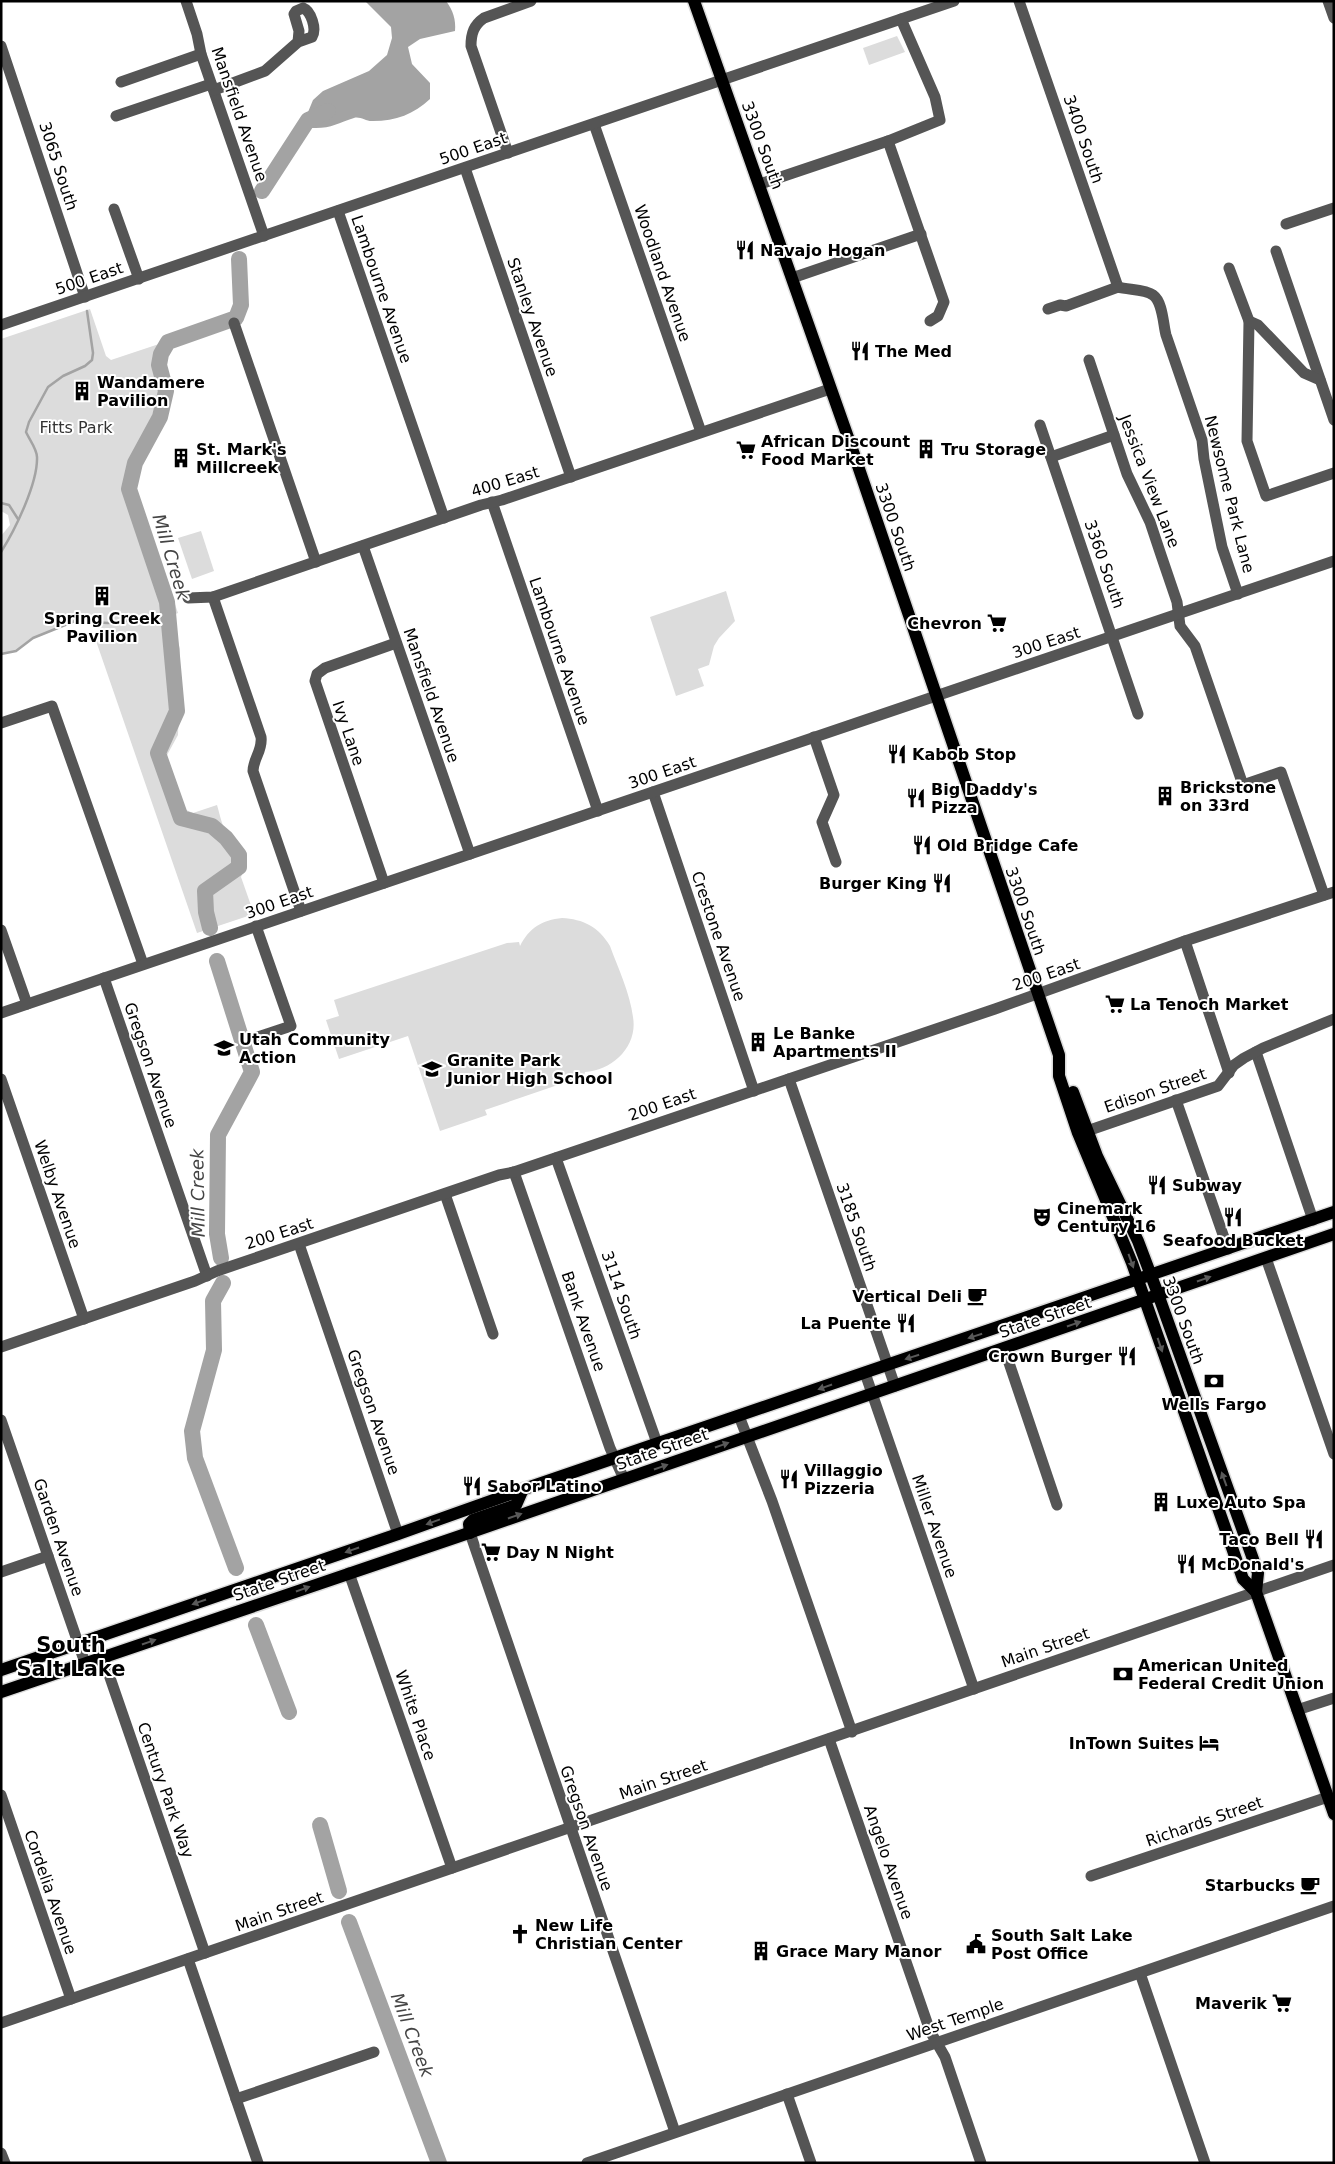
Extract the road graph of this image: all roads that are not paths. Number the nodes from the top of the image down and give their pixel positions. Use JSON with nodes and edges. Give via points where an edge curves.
{"nodes":[{"id":1,"x":186,"y":1,"type":"edge"},
{"id":2,"x":694,"y":1,"type":"edge"},
{"id":3,"x":954,"y":1,"type":"edge"},
{"id":4,"x":1019,"y":1,"type":"edge"},
{"id":5,"x":1328,"y":1,"type":"edge"},
{"id":6,"x":527,"y":2,"type":"edge"},
{"id":7,"x":1334,"y":18,"type":"edge"},
{"id":8,"x":901,"y":19,"type":"junction"},
{"id":9,"x":298,"y":42,"type":"dead end"},
{"id":10,"x":1,"y":46,"type":"edge"},
{"id":11,"x":201,"y":54,"type":"junction"},
{"id":12,"x":722,"y":80,"type":"junction"},
{"id":13,"x":121,"y":82,"type":"dead end"},
{"id":14,"x":213,"y":87,"type":"junction"},
{"id":15,"x":116,"y":116,"type":"dead end"},
{"id":16,"x":594,"y":124,"type":"junction"},
{"id":17,"x":888,"y":141,"type":"junction"},
{"id":18,"x":508,"y":153,"type":"junction"},
{"id":19,"x":465,"y":168,"type":"junction"},
{"id":20,"x":760,"y":184,"type":"junction"},
{"id":21,"x":1334,"y":208,"type":"edge"},
{"id":22,"x":114,"y":209,"type":"dead end"},
{"id":23,"x":338,"y":212,"type":"junction"},
{"id":24,"x":1286,"y":224,"type":"dead end"},
{"id":25,"x":921,"y":234,"type":"junction"},
{"id":26,"x":264,"y":236,"type":"junction"},
{"id":27,"x":1276,"y":251,"type":"dead end"},
{"id":28,"x":1229,"y":268,"type":"dead end"},
{"id":29,"x":792,"y":278,"type":"junction"},
{"id":30,"x":139,"y":279,"type":"junction"},
{"id":31,"x":1118,"y":287,"type":"junction"},
{"id":32,"x":85,"y":297,"type":"junction"},
{"id":33,"x":1048,"y":310,"type":"dead end"},
{"id":34,"x":930,"y":321,"type":"dead end"},
{"id":35,"x":1249,"y":321,"type":"junction"},
{"id":36,"x":234,"y":323,"type":"dead end"},
{"id":37,"x":1,"y":325,"type":"edge"},
{"id":38,"x":1089,"y":360,"type":"dead end"},
{"id":39,"x":1320,"y":380,"type":"junction"},
{"id":40,"x":830,"y":389,"type":"junction"},
{"id":41,"x":1334,"y":420,"type":"edge"},
{"id":42,"x":1040,"y":425,"type":"dead end"},
{"id":43,"x":701,"y":432,"type":"junction"},
{"id":44,"x":1114,"y":435,"type":"junction"},
{"id":45,"x":1051,"y":457,"type":"junction"},
{"id":46,"x":1334,"y":473,"type":"edge"},
{"id":47,"x":571,"y":477,"type":"junction"},
{"id":48,"x":492,"y":502,"type":"junction"},
{"id":49,"x":444,"y":518,"type":"junction"},
{"id":50,"x":363,"y":546,"type":"junction"},
{"id":51,"x":1334,"y":561,"type":"edge"},
{"id":52,"x":316,"y":562,"type":"junction"},
{"id":53,"x":1238,"y":594,"type":"junction"},
{"id":54,"x":213,"y":597,"type":"junction"},
{"id":55,"x":188,"y":598,"type":"dead end"},
{"id":56,"x":1180,"y":614,"type":"junction"},
{"id":57,"x":1112,"y":637,"type":"junction"},
{"id":58,"x":396,"y":643,"type":"junction"},
{"id":59,"x":936,"y":697,"type":"junction"},
{"id":60,"x":1138,"y":714,"type":"dead end"},
{"id":61,"x":1,"y":723,"type":"edge"},
{"id":62,"x":814,"y":737,"type":"junction"},
{"id":63,"x":653,"y":792,"type":"junction"},
{"id":64,"x":598,"y":811,"type":"junction"},
{"id":65,"x":470,"y":854,"type":"junction"},
{"id":66,"x":836,"y":862,"type":"dead end"},
{"id":67,"x":384,"y":883,"type":"junction"},
{"id":68,"x":1329,"y":894,"type":"edge"},
{"id":69,"x":301,"y":911,"type":"junction"},
{"id":70,"x":256,"y":926,"type":"junction"},
{"id":71,"x":1,"y":930,"type":"edge"},
{"id":72,"x":1185,"y":941,"type":"junction"},
{"id":73,"x":143,"y":964,"type":"junction"},
{"id":74,"x":104,"y":978,"type":"junction"},
{"id":75,"x":1038,"y":994,"type":"junction"},
{"id":76,"x":27,"y":1004,"type":"junction"},
{"id":77,"x":1,"y":1013,"type":"edge"},
{"id":78,"x":1334,"y":1019,"type":"edge"},
{"id":79,"x":255,"y":1038,"type":"dead end"},
{"id":80,"x":1256,"y":1052,"type":"junction"},
{"id":81,"x":1059,"y":1066,"type":"junction"},
{"id":82,"x":1229,"y":1072,"type":"junction"},
{"id":83,"x":1,"y":1079,"type":"edge"},
{"id":84,"x":789,"y":1079,"type":"junction"},
{"id":85,"x":754,"y":1090,"type":"junction"},
{"id":86,"x":1176,"y":1100,"type":"junction"},
{"id":87,"x":1087,"y":1131,"type":"junction"},
{"id":88,"x":556,"y":1158,"type":"junction"},
{"id":89,"x":514,"y":1172,"type":"junction"},
{"id":90,"x":445,"y":1194,"type":"junction"},
{"id":91,"x":1334,"y":1212,"type":"edge"},
{"id":92,"x":1313,"y":1220,"type":"junction"},
{"id":93,"x":1334,"y":1234,"type":"edge"},
{"id":94,"x":299,"y":1244,"type":"junction"},
{"id":95,"x":1228,"y":1249,"type":"junction"},
{"id":96,"x":1266,"y":1258,"type":"junction"},
{"id":97,"x":207,"y":1276,"type":"junction"},
{"id":98,"x":1151,"y":1276,"type":"junction"},
{"id":99,"x":1137,"y":1281,"type":"junction"},
{"id":100,"x":1158,"y":1294,"type":"junction"},
{"id":101,"x":1144,"y":1299,"type":"junction"},
{"id":102,"x":84,"y":1319,"type":"junction"},
{"id":103,"x":494,"y":1334,"type":"dead end"},
{"id":104,"x":1,"y":1347,"type":"edge"},
{"id":105,"x":1004,"y":1348,"type":"junction"},
{"id":106,"x":887,"y":1365,"type":"junction"},
{"id":107,"x":865,"y":1373,"type":"junction"},
{"id":108,"x":895,"y":1386,"type":"junction"},
{"id":109,"x":872,"y":1394,"type":"junction"},
{"id":110,"x":739,"y":1416,"type":"junction"},
{"id":111,"x":1,"y":1420,"type":"edge"},
{"id":112,"x":747,"y":1437,"type":"junction"},
{"id":113,"x":657,"y":1443,"type":"junction"},
{"id":114,"x":1334,"y":1454,"type":"edge"},
{"id":115,"x":615,"y":1458,"type":"junction"},
{"id":116,"x":624,"y":1479,"type":"junction"},
{"id":117,"x":523,"y":1489,"type":"junction"},
{"id":118,"x":1057,"y":1505,"type":"dead end"},
{"id":119,"x":470,"y":1533,"type":"junction"},
{"id":120,"x":398,"y":1534,"type":"junction"},
{"id":121,"x":48,"y":1556,"type":"junction"},
{"id":122,"x":1334,"y":1565,"type":"edge"},
{"id":123,"x":1,"y":1572,"type":"edge"},
{"id":124,"x":349,"y":1573,"type":"junction"},
{"id":125,"x":1256,"y":1592,"type":"junction"},
{"id":126,"x":96,"y":1637,"type":"junction"},
{"id":127,"x":78,"y":1643,"type":"junction"},
{"id":128,"x":103,"y":1657,"type":"junction"},
{"id":129,"x":85,"y":1664,"type":"junction"},
{"id":130,"x":1,"y":1670,"type":"edge"},
{"id":131,"x":974,"y":1689,"type":"junction"},
{"id":132,"x":1,"y":1692,"type":"edge"},
{"id":133,"x":1334,"y":1698,"type":"edge"},
{"id":134,"x":1298,"y":1710,"type":"junction"},
{"id":135,"x":852,"y":1732,"type":"junction"},
{"id":136,"x":829,"y":1739,"type":"junction"},
{"id":137,"x":1,"y":1795,"type":"edge"},
{"id":138,"x":1328,"y":1797,"type":"junction"},
{"id":139,"x":1334,"y":1814,"type":"edge"},
{"id":140,"x":570,"y":1828,"type":"junction"},
{"id":141,"x":452,"y":1868,"type":"junction"},
{"id":142,"x":1090,"y":1876,"type":"dead end"},
{"id":143,"x":1334,"y":1906,"type":"edge"},
{"id":144,"x":205,"y":1953,"type":"junction"},
{"id":145,"x":188,"y":1959,"type":"junction"},
{"id":146,"x":1140,"y":1973,"type":"junction"},
{"id":147,"x":71,"y":1999,"type":"junction"},
{"id":148,"x":1,"y":2023,"type":"edge"},
{"id":149,"x":937,"y":2043,"type":"junction"},
{"id":150,"x":374,"y":2052,"type":"dead end"},
{"id":151,"x":787,"y":2094,"type":"junction"},
{"id":152,"x":236,"y":2099,"type":"junction"},
{"id":153,"x":675,"y":2132,"type":"junction"},
{"id":154,"x":1,"y":2153,"type":"edge"},
{"id":155,"x":616,"y":2158,"type":"edge"},
{"id":156,"x":5,"y":2163,"type":"edge"},
{"id":157,"x":258,"y":2163,"type":"edge"},
{"id":158,"x":587,"y":2163,"type":"edge"},
{"id":159,"x":810,"y":2163,"type":"edge"},
{"id":160,"x":981,"y":2163,"type":"edge"},
{"id":161,"x":1205,"y":2163,"type":"edge"}],
"edges":[{"from":1,"to":11,"type":"street","name":"Mansfield Avenue"},
{"from":2,"to":12,"type":"main road","name":"3300 South"},
{"from":3,"to":8,"type":"street","name":"500 East"},
{"from":4,"to":31,"type":"street","name":"3400 South"},
{"from":5,"to":7,"type":"street"},
{"from":6,"to":18,"type":"street","via":[[484,18],[471,36],[471,46]]},
{"from":8,"to":12,"type":"street","name":"500 East"},
{"from":8,"to":17,"type":"street","via":[[935,97],[940,120]]},
{"from":9,"to":14,"type":"street","via":[[265,70]]},
{"from":10,"to":32,"type":"street","name":"3065 South"},
{"from":11,"to":13,"type":"street"},
{"from":11,"to":14,"type":"street","name":"Mansfield Avenue"},
{"from":12,"to":16,"type":"street","name":"500 East"},
{"from":12,"to":20,"type":"main road","name":"3300 South"},
{"from":14,"to":15,"type":"street"},
{"from":14,"to":26,"type":"street","name":"Mansfield Avenue"},
{"from":16,"to":18,"type":"street","name":"500 East"},
{"from":16,"to":43,"type":"street","name":"Woodland Avenue"},
{"from":17,"to":20,"type":"street"},
{"from":17,"to":25,"type":"street"},
{"from":18,"to":19,"type":"street","name":"500 East"},
{"from":19,"to":23,"type":"street","name":"500 East"},
{"from":19,"to":47,"type":"street","name":"Stanley Avenue"},
{"from":20,"to":29,"type":"main road","name":"3300 South"},
{"from":21,"to":24,"type":"street"},
{"from":22,"to":30,"type":"street"},
{"from":23,"to":26,"type":"street","name":"500 East"},
{"from":23,"to":49,"type":"street","name":"Lambourne Avenue"},
{"from":25,"to":29,"type":"street"},
{"from":25,"to":34,"type":"street","via":[[944,302],[938,316]]},
{"from":26,"to":30,"type":"street","name":"500 East"},
{"from":27,"to":39,"type":"street"},
{"from":28,"to":35,"type":"street"},
{"from":29,"to":40,"type":"main road","name":"3300 South"},
{"from":30,"to":32,"type":"street","name":"500 East"},
{"from":31,"to":33,"type":"street"},
{"from":31,"to":53,"type":"street","name":"Newsome Park Lane","via":[[1151,294],[1156,299],[1202,440],[1222,547]]},
{"from":32,"to":37,"type":"street","name":"500 East"},
{"from":35,"to":39,"type":"street","via":[[1258,324],[1304,373]]},
{"from":35,"to":46,"type":"street","via":[[1247,441],[1266,496]]},
{"from":36,"to":52,"type":"street"},
{"from":38,"to":44,"type":"street","name":"Jessica View Lane"},
{"from":39,"to":41,"type":"street"},
{"from":40,"to":43,"type":"street","name":"400 East"},
{"from":40,"to":59,"type":"main road","name":"3300 South"},
{"from":42,"to":45,"type":"street","name":"3360 South"},
{"from":43,"to":47,"type":"street","name":"400 East"},
{"from":44,"to":45,"type":"street"},
{"from":44,"to":56,"type":"street","name":"Jessica View Lane","via":[[1150,522]]},
{"from":45,"to":57,"type":"street","name":"3360 South"},
{"from":47,"to":48,"type":"street","name":"400 East"},
{"from":48,"to":49,"type":"street","name":"400 East"},
{"from":48,"to":64,"type":"street","name":"Lambourne Avenue"},
{"from":49,"to":50,"type":"street","name":"400 East"},
{"from":50,"to":52,"type":"street","name":"400 East"},
{"from":50,"to":58,"type":"street","name":"Mansfield Avenue"},
{"from":51,"to":53,"type":"street","name":"300 East"},
{"from":52,"to":54,"type":"street","name":"400 East"},
{"from":53,"to":56,"type":"street","name":"300 East"},
{"from":54,"to":55,"type":"street","name":"400 East"},
{"from":54,"to":69,"type":"street","via":[[261,737],[253,771]]},
{"from":56,"to":57,"type":"street","name":"300 East"},
{"from":56,"to":68,"type":"street","name":"Jessica View Lane","via":[[1180,626],[1195,646],[1243,785],[1282,772]]},
{"from":57,"to":59,"type":"street","name":"300 East"},
{"from":57,"to":60,"type":"street","name":"3360 South"},
{"from":58,"to":65,"type":"street","name":"Mansfield Avenue"},
{"from":58,"to":67,"type":"street","name":"Ivy Lane","via":[[326,668],[317,674],[315,681]]},
{"from":59,"to":62,"type":"street","name":"300 East"},
{"from":59,"to":75,"type":"main road","name":"3300 South"},
{"from":61,"to":73,"type":"street","via":[[52,706]]},
{"from":62,"to":63,"type":"street","name":"300 East"},
{"from":62,"to":66,"type":"street","via":[[834,795],[822,822]]},
{"from":63,"to":64,"type":"street","name":"300 East"},
{"from":63,"to":85,"type":"street","name":"Crestone Avenue"},
{"from":64,"to":65,"type":"street","name":"300 East"},
{"from":65,"to":67,"type":"street","name":"300 East"},
{"from":67,"to":69,"type":"street","name":"300 East"},
{"from":68,"to":72,"type":"street","name":"200 East"},
{"from":69,"to":70,"type":"street","name":"300 East"},
{"from":70,"to":73,"type":"street","name":"300 East"},
{"from":70,"to":79,"type":"street","via":[[291,1026]]},
{"from":71,"to":76,"type":"street"},
{"from":72,"to":75,"type":"street","name":"200 East"},
{"from":72,"to":82,"type":"street"},
{"from":73,"to":74,"type":"street","name":"300 East"},
{"from":74,"to":76,"type":"street","name":"300 East"},
{"from":74,"to":97,"type":"street","name":"Gregson Avenue"},
{"from":75,"to":81,"type":"main road","name":"3300 South","via":[[1059,1055]]},
{"from":75,"to":84,"type":"street","name":"200 East"},
{"from":76,"to":77,"type":"street","name":"300 East"},
{"from":78,"to":80,"type":"street","name":"Edison Street"},
{"from":80,"to":82,"type":"street","name":"Edison Street"},
{"from":80,"to":92,"type":"street"},
{"from":81,"to":87,"type":"main road","name":"3300 South","via":[[1066,1073]]},
{"from":81,"to":99,"type":"main road","name":"3300 South","one_way":true,"via":[[1058,1076],[1078,1133]]},
{"from":82,"to":86,"type":"street","name":"Edison Street","via":[[1218,1086]]},
{"from":83,"to":102,"type":"street","name":"Welby Avenue"},
{"from":84,"to":85,"type":"street","name":"200 East"},
{"from":84,"to":106,"type":"street","name":"3185 South"},
{"from":85,"to":88,"type":"street","name":"200 East"},
{"from":86,"to":87,"type":"street","name":"Edison Street"},
{"from":86,"to":95,"type":"street"},
{"from":87,"to":98,"type":"main road","name":"3300 South"},
{"from":88,"to":89,"type":"street","name":"200 East"},
{"from":88,"to":113,"type":"street","name":"3114 South"},
{"from":89,"to":90,"type":"street","name":"200 East"},
{"from":89,"to":115,"type":"street","name":"Bank Avenue"},
{"from":90,"to":94,"type":"street","name":"200 East"},
{"from":90,"to":103,"type":"street"},
{"from":91,"to":92,"type":"main road","name":"State Street"},
{"from":92,"to":95,"type":"main road","name":"State Street"},
{"from":93,"to":96,"type":"main road","name":"State Street"},
{"from":94,"to":97,"type":"street","name":"200 East"},
{"from":94,"to":120,"type":"street","name":"Gregson Avenue"},
{"from":95,"to":98,"type":"main road","name":"State Street"},
{"from":100,"to":96,"type":"main road","name":"State Street","one_way":true},
{"from":96,"to":114,"type":"street"},
{"from":97,"to":102,"type":"street","name":"200 East"},
{"from":98,"to":99,"type":"main road","name":"State Street"},
{"from":98,"to":100,"type":"main road","name":"3300 South"},
{"from":99,"to":101,"type":"main road","name":"3300 South"},
{"from":99,"to":106,"type":"main road","name":"State Street","one_way":true},
{"from":100,"to":101,"type":"main road","name":"State Street"},
{"from":125,"to":100,"type":"main road","name":"3300 South","one_way":true,"via":[[1258,1573]]},
{"from":105,"to":101,"type":"main road","name":"State Street","one_way":true},
{"from":101,"to":125,"type":"main road","name":"3300 South","one_way":true,"via":[[1236,1562],[1243,1579]]},
{"from":102,"to":104,"type":"street","name":"200 East"},
{"from":105,"to":108,"type":"main road","name":"State Street"},
{"from":105,"to":118,"type":"street"},
{"from":106,"to":107,"type":"main road","name":"State Street"},
{"from":106,"to":108,"type":"street","name":"3185 South"},
{"from":107,"to":109,"type":"street","name":"Miller Avenue"},
{"from":107,"to":110,"type":"main road","name":"State Street","one_way":true},
{"from":108,"to":109,"type":"main road","name":"State Street"},
{"from":109,"to":112,"type":"main road","name":"State Street"},
{"from":109,"to":131,"type":"street","name":"Miller Avenue"},
{"from":110,"to":112,"type":"street"},
{"from":110,"to":113,"type":"main road","name":"State Street"},
{"from":111,"to":121,"type":"street","name":"Garden Avenue"},
{"from":116,"to":112,"type":"main road","name":"State Street","one_way":true},
{"from":112,"to":135,"type":"street"},
{"from":113,"to":115,"type":"main road","name":"State Street"},
{"from":115,"to":116,"type":"street","name":"Bank Avenue"},
{"from":115,"to":117,"type":"main road","name":"State Street"},
{"from":119,"to":116,"type":"main road","name":"State Street","one_way":true},
{"from":117,"to":119,"type":"main road","via":[[516,1505],[473,1520],[469,1524]]},
{"from":117,"to":120,"type":"main road","name":"State Street","one_way":true},
{"from":119,"to":124,"type":"main road","name":"State Street"},
{"from":119,"to":140,"type":"street","name":"Gregson Avenue"},
{"from":120,"to":126,"type":"main road","name":"State Street","one_way":true},
{"from":121,"to":123,"type":"street"},
{"from":121,"to":127,"type":"street","name":"Garden Avenue"},
{"from":122,"to":125,"type":"street","name":"Main Street"},
{"from":128,"to":124,"type":"main road","name":"State Street","one_way":true},
{"from":124,"to":141,"type":"street","name":"White Place"},
{"from":125,"to":131,"type":"street","name":"Main Street"},
{"from":125,"to":134,"type":"main road","name":"3300 South"},
{"from":126,"to":127,"type":"main road","name":"State Street"},
{"from":126,"to":128,"type":"street","name":"Century Park Way"},
{"from":127,"to":129,"type":"street","name":"Garden Avenue"},
{"from":127,"to":130,"type":"main road","name":"State Street"},
{"from":128,"to":129,"type":"main road","name":"State Street"},
{"from":128,"to":144,"type":"street","name":"Century Park Way"},
{"from":129,"to":132,"type":"main road","name":"State Street"},
{"from":131,"to":135,"type":"street","name":"Main Street"},
{"from":133,"to":134,"type":"street"},
{"from":134,"to":138,"type":"main road","name":"3300 South"},
{"from":135,"to":136,"type":"street","name":"Main Street"},
{"from":136,"to":140,"type":"street","name":"Main Street"},
{"from":136,"to":149,"type":"street","name":"Angelo Avenue"},
{"from":137,"to":147,"type":"street","name":"Cordelia Avenue"},
{"from":138,"to":139,"type":"main road","name":"3300 South"},
{"from":138,"to":142,"type":"street","name":"Richards Street"},
{"from":140,"to":141,"type":"street","name":"Main Street"},
{"from":140,"to":153,"type":"street","name":"Gregson Avenue"},
{"from":141,"to":144,"type":"street","name":"Main Street"},
{"from":143,"to":146,"type":"street","name":"West Temple"},
{"from":144,"to":145,"type":"street","name":"Main Street"},
{"from":145,"to":147,"type":"street","name":"Main Street"},
{"from":145,"to":152,"type":"street"},
{"from":146,"to":149,"type":"street","name":"West Temple"},
{"from":146,"to":161,"type":"street"},
{"from":147,"to":148,"type":"street","name":"Main Street"},
{"from":149,"to":151,"type":"street","name":"West Temple"},
{"from":149,"to":160,"type":"street","name":"Angelo Avenue","via":[[945,2057]]},
{"from":150,"to":152,"type":"street"},
{"from":151,"to":153,"type":"street","name":"West Temple"},
{"from":151,"to":159,"type":"street"},
{"from":152,"to":157,"type":"street"},
{"from":153,"to":155,"type":"street","name":"West Temple"},
{"from":154,"to":156,"type":"street"},
{"from":155,"to":158,"type":"street","name":"West Temple"}]}
